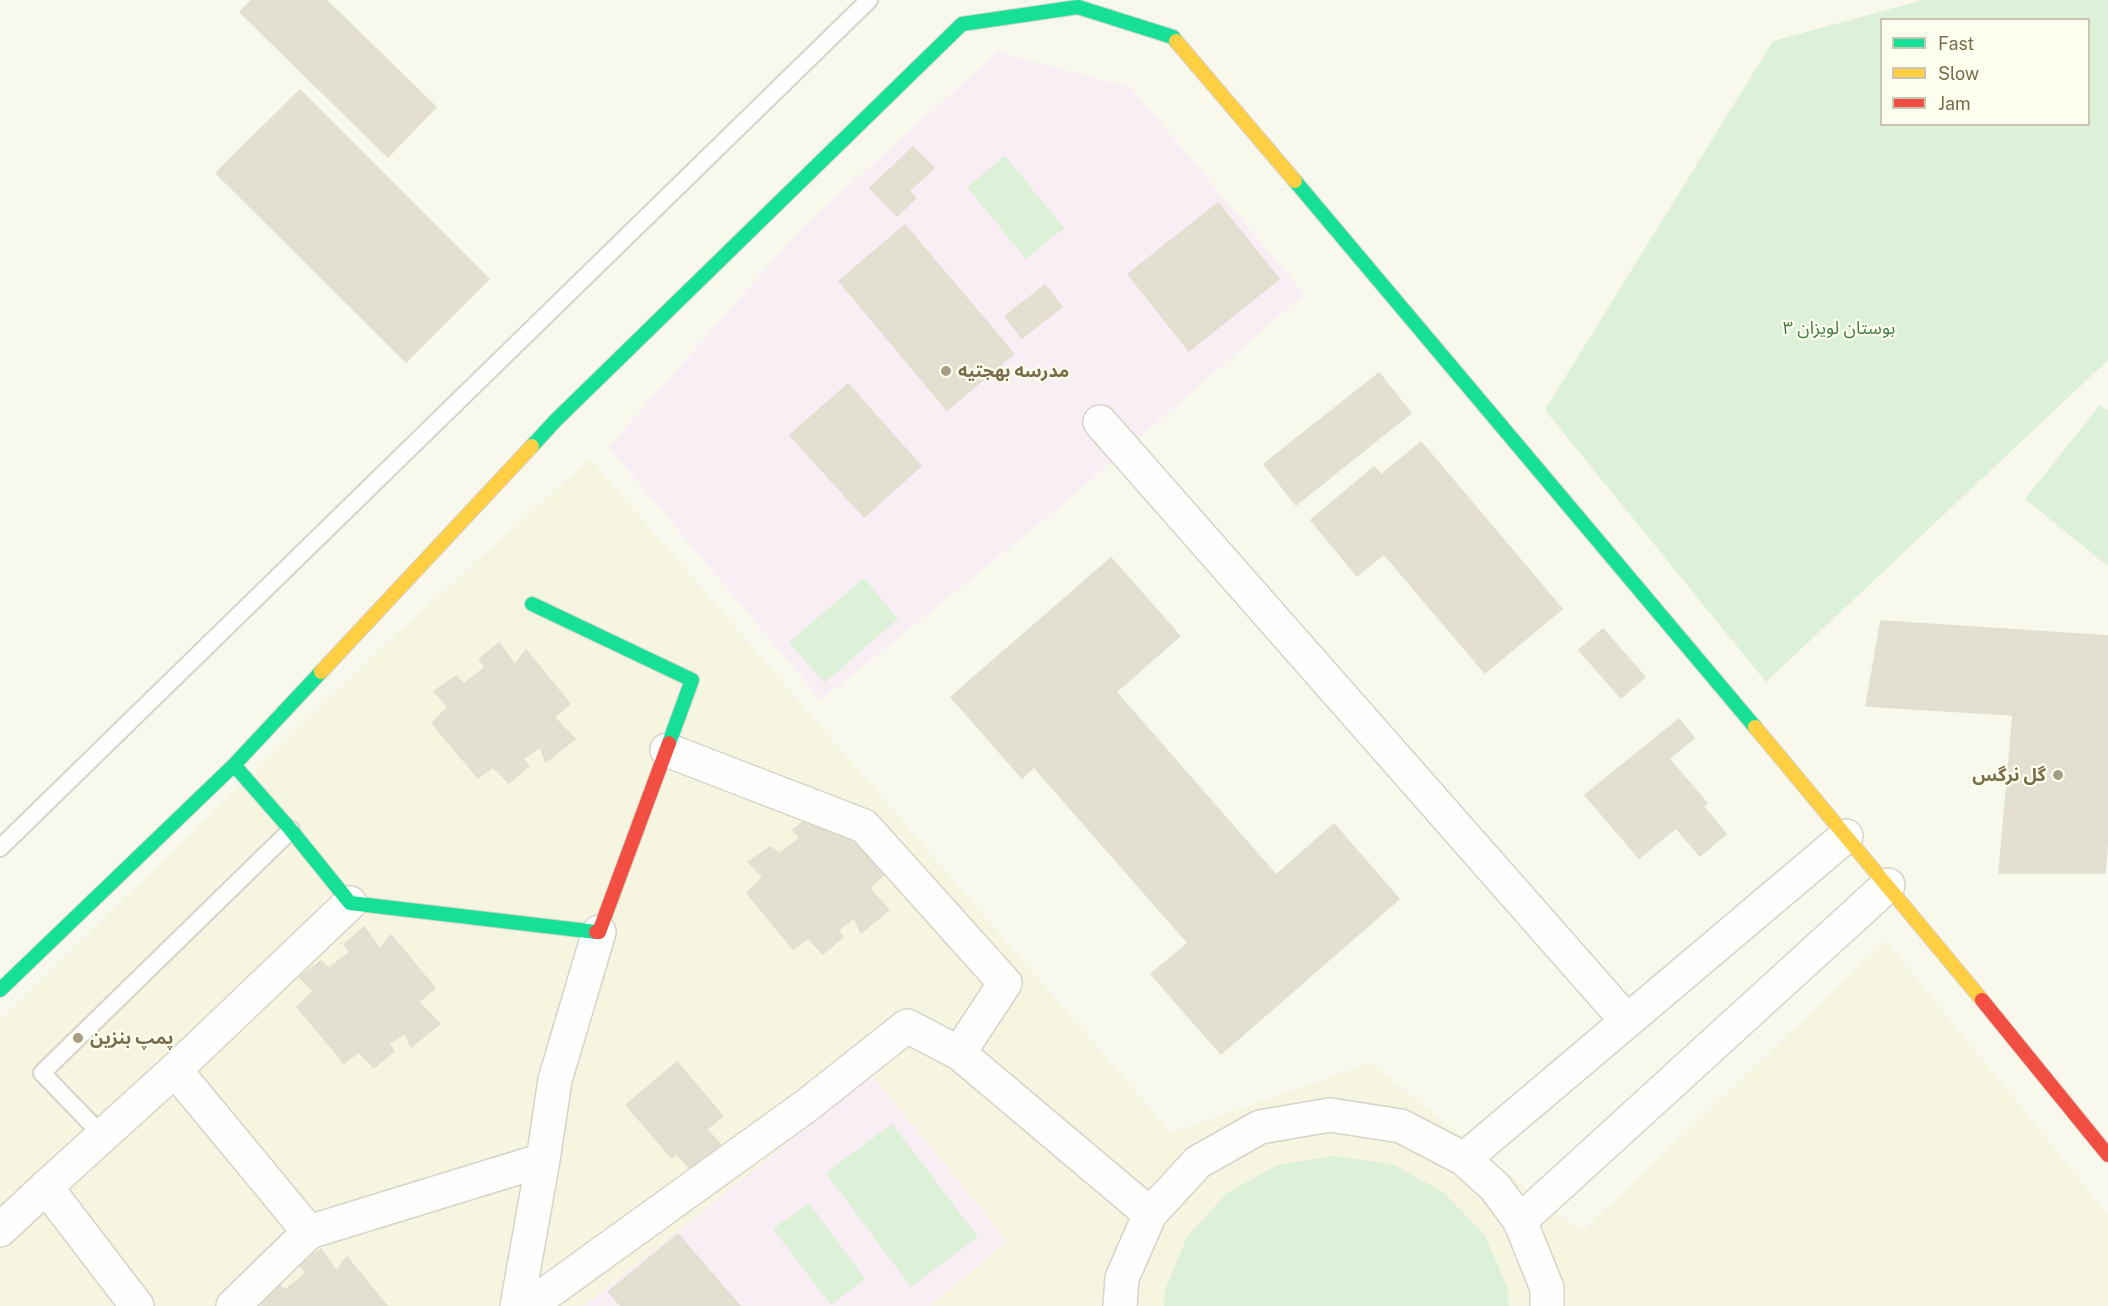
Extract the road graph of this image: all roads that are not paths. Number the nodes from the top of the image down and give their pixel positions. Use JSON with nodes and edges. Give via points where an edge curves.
{"nodes":[{"id":1,"x":869,"y":0,"type":"edge"},
{"id":2,"x":1100,"y":422,"type":"dead end"},
{"id":3,"x":532,"y":604,"type":"dead end"},
{"id":4,"x":667,"y":750,"type":"junction"},
{"id":5,"x":234,"y":765,"type":"junction"},
{"id":6,"x":291,"y":830,"type":"junction"},
{"id":7,"x":1846,"y":836,"type":"junction"},
{"id":8,"x":0,"y":848,"type":"edge"},
{"id":9,"x":1888,"y":885,"type":"junction"},
{"id":10,"x":351,"y":903,"type":"junction"},
{"id":11,"x":599,"y":932,"type":"junction"},
{"id":12,"x":0,"y":990,"type":"edge"},
{"id":13,"x":1627,"y":1021,"type":"junction"},
{"id":14,"x":959,"y":1053,"type":"junction"},
{"id":15,"x":175,"y":1070,"type":"junction"},
{"id":16,"x":103,"y":1136,"type":"junction"},
{"id":17,"x":2108,"y":1155,"type":"edge"},
{"id":18,"x":1464,"y":1159,"type":"junction"},
{"id":19,"x":543,"y":1160,"type":"junction"},
{"id":20,"x":46,"y":1187,"type":"junction"},
{"id":21,"x":1150,"y":1215,"type":"junction"},
{"id":22,"x":1520,"y":1221,"type":"junction"},
{"id":23,"x":0,"y":1230,"type":"edge"},
{"id":24,"x":309,"y":1232,"type":"junction"},
{"id":25,"x":136,"y":1306,"type":"edge"},
{"id":26,"x":233,"y":1306,"type":"edge"},
{"id":27,"x":517,"y":1306,"type":"edge"},
{"id":28,"x":529,"y":1306,"type":"edge"},
{"id":29,"x":1120,"y":1306,"type":"edge"},
{"id":30,"x":1547,"y":1306,"type":"edge"}],
"edges":[{"from":1,"to":8,"type":"lane"},
{"from":2,"to":13,"type":"street"},
{"from":3,"to":4,"type":"street","via":[[692,680]]},
{"from":4,"to":11,"type":"street"},
{"from":4,"to":14,"type":"street","via":[[864,826],[1005,983]]},
{"from":5,"to":6,"type":"street"},
{"from":5,"to":7,"type":"street","via":[[556,420],[962,24],[1078,7],[1173,37]]},
{"from":5,"to":12,"type":"street"},
{"from":6,"to":10,"type":"street"},
{"from":6,"to":16,"type":"lane","via":[[42,1073]]},
{"from":7,"to":9,"type":"street"},
{"from":7,"to":13,"type":"street"},
{"from":9,"to":17,"type":"street"},
{"from":9,"to":22,"type":"street"},
{"from":10,"to":11,"type":"street"},
{"from":10,"to":15,"type":"street"},
{"from":11,"to":19,"type":"street","via":[[555,1080]]},
{"from":13,"to":18,"type":"street"},
{"from":14,"to":21,"type":"street"},
{"from":14,"to":28,"type":"street","via":[[907,1026],[806,1106]]},
{"from":15,"to":16,"type":"street"},
{"from":15,"to":24,"type":"street"},
{"from":16,"to":20,"type":"street"},
{"from":18,"to":21,"type":"street","via":[[1401,1126],[1330,1115],[1260,1127],[1198,1162]]},
{"from":18,"to":22,"type":"street","via":[[1495,1187]]},
{"from":19,"to":24,"type":"street"},
{"from":19,"to":27,"type":"street"},
{"from":20,"to":23,"type":"street"},
{"from":20,"to":25,"type":"street"},
{"from":21,"to":29,"type":"street","via":[[1122,1278]]},
{"from":22,"to":30,"type":"street","via":[[1547,1288]]},
{"from":24,"to":26,"type":"street"}]}
